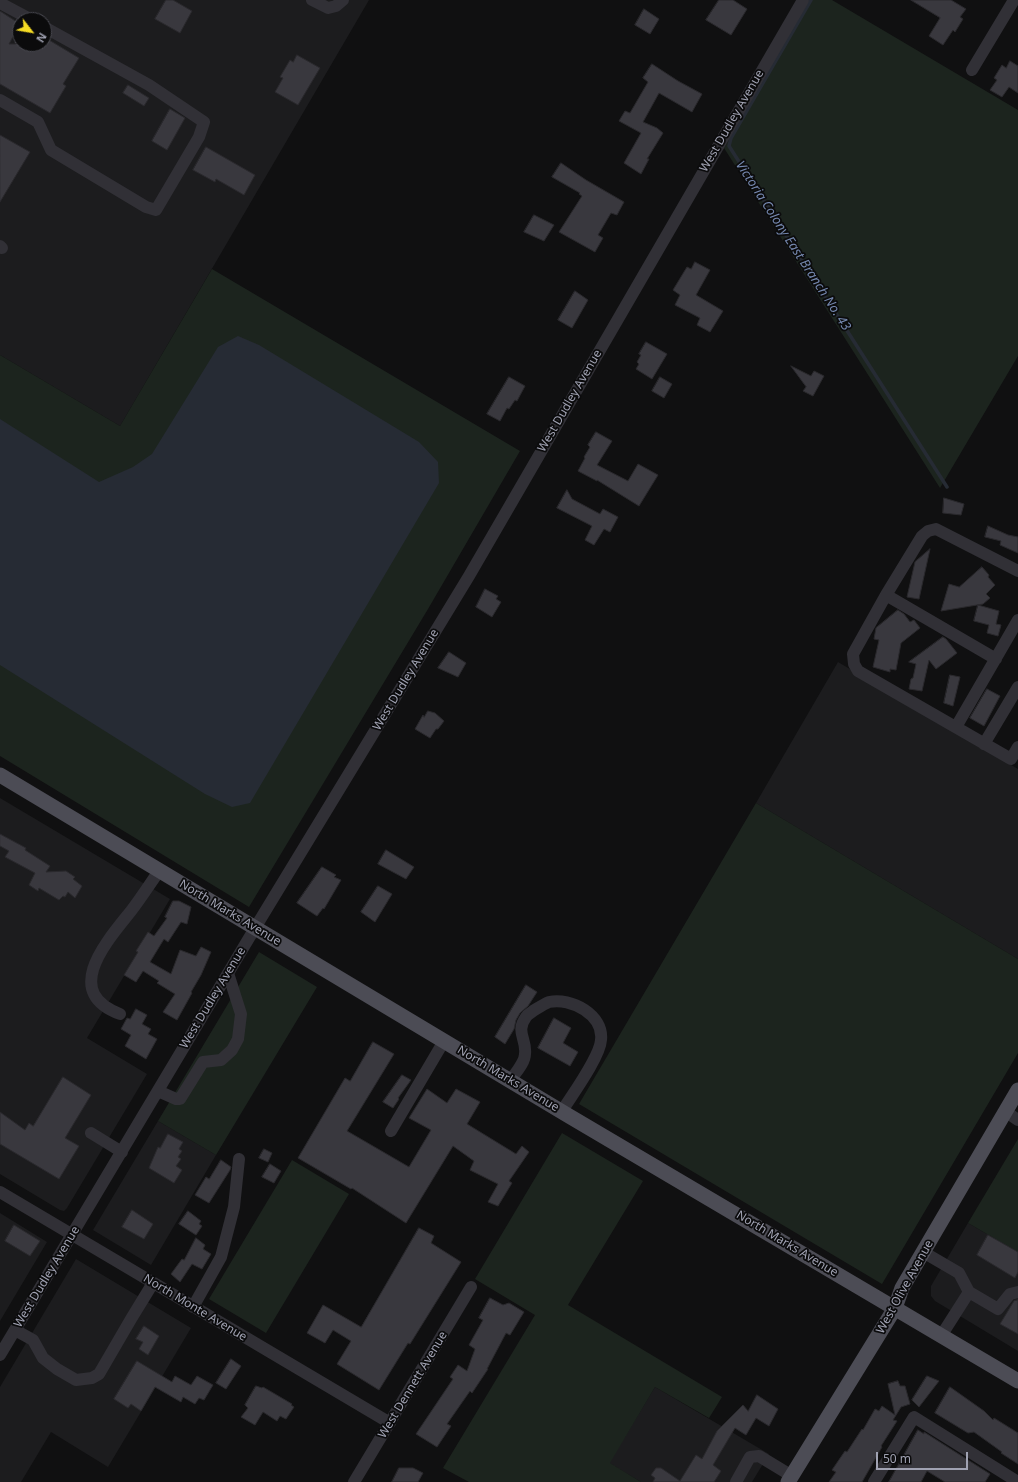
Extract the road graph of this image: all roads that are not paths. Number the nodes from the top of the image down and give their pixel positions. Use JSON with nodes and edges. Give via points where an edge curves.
{"nodes":[{"id":1,"x":312,"y":0,"type":"edge"},
{"id":2,"x":343,"y":0,"type":"edge"},
{"id":3,"x":803,"y":0,"type":"edge"},
{"id":4,"x":1014,"y":0,"type":"edge"},
{"id":5,"x":0,"y":2,"type":"edge"},
{"id":6,"x":18,"y":12,"type":"edge"},
{"id":7,"x":52,"y":31,"type":"edge"},
{"id":8,"x":972,"y":70,"type":"dead end"},
{"id":9,"x":0,"y":100,"type":"edge"},
{"id":10,"x":1018,"y":571,"type":"edge"},
{"id":11,"x":886,"y":596,"type":"junction"},
{"id":12,"x":1018,"y":620,"type":"edge"},
{"id":13,"x":996,"y":659,"type":"junction"},
{"id":14,"x":1018,"y":687,"type":"edge"},
{"id":15,"x":956,"y":727,"type":"junction"},
{"id":16,"x":984,"y":744,"type":"junction"},
{"id":17,"x":1018,"y":746,"type":"edge"},
{"id":18,"x":0,"y":775,"type":"edge"},
{"id":19,"x":160,"y":871,"type":"junction"},
{"id":20,"x":255,"y":928,"type":"junction"},
{"id":21,"x":228,"y":973,"type":"junction"},
{"id":22,"x":120,"y":1014,"type":"dead end"},
{"id":23,"x":444,"y":1041,"type":"junction"},
{"id":24,"x":510,"y":1081,"type":"junction"},
{"id":25,"x":158,"y":1091,"type":"junction"},
{"id":26,"x":1013,"y":1100,"type":"edge"},
{"id":27,"x":562,"y":1111,"type":"junction"},
{"id":28,"x":1018,"y":1120,"type":"edge"},
{"id":29,"x":391,"y":1131,"type":"dead end"},
{"id":30,"x":91,"y":1133,"type":"dead end"},
{"id":31,"x":122,"y":1152,"type":"junction"},
{"id":32,"x":239,"y":1159,"type":"dead end"},
{"id":33,"x":0,"y":1192,"type":"edge"},
{"id":34,"x":72,"y":1236,"type":"junction"},
{"id":35,"x":923,"y":1252,"type":"junction"},
{"id":36,"x":153,"y":1283,"type":"junction"},
{"id":37,"x":471,"y":1287,"type":"dead end"},
{"id":38,"x":969,"y":1292,"type":"junction"},
{"id":39,"x":1018,"y":1292,"type":"edge"},
{"id":40,"x":194,"y":1307,"type":"junction"},
{"id":41,"x":895,"y":1308,"type":"junction"},
{"id":42,"x":15,"y":1330,"type":"junction"},
{"id":43,"x":941,"y":1336,"type":"junction"},
{"id":44,"x":0,"y":1355,"type":"edge"},
{"id":45,"x":1018,"y":1381,"type":"edge"},
{"id":46,"x":390,"y":1422,"type":"junction"},
{"id":47,"x":790,"y":1479,"type":"edge"},
{"id":48,"x":354,"y":1482,"type":"edge"},
{"id":49,"x":736,"y":1482,"type":"edge"},
{"id":50,"x":874,"y":1482,"type":"edge"},
{"id":51,"x":1018,"y":1482,"type":"edge"}],
"edges":[{"from":1,"to":2,"type":"street","via":[[328,8]]},
{"from":3,"to":20,"type":"street","name":"West Dudley Avenue","via":[[469,576]]},
{"from":4,"to":8,"type":"street"},
{"from":5,"to":6,"type":"street"},
{"from":7,"to":9,"type":"street","via":[[149,85],[204,122],[199,136],[156,210],[146,207],[51,150],[38,122]]},
{"from":10,"to":11,"type":"street","via":[[936,529],[922,536]]},
{"from":11,"to":13,"type":"street"},
{"from":11,"to":15,"type":"street","via":[[853,654],[854,664],[858,671]]},
{"from":12,"to":13,"type":"street"},
{"from":13,"to":15,"type":"street"},
{"from":14,"to":16,"type":"street"},
{"from":15,"to":16,"type":"street"},
{"from":16,"to":17,"type":"street","via":[[1011,759]]},
{"from":18,"to":19,"type":"main road","name":"North Marks Avenue"},
{"from":19,"to":20,"type":"main road","name":"North Marks Avenue"},
{"from":19,"to":22,"type":"street","via":[[94,962],[94,996],[99,1003]]},
{"from":20,"to":21,"type":"street","name":"West Dudley Avenue"},
{"from":20,"to":23,"type":"main road","name":"North Marks Avenue"},
{"from":21,"to":25,"type":"street","name":"West Dudley Avenue"},
{"from":21,"to":25,"type":"street","via":[[241,1014],[238,1039],[232,1050],[221,1060],[203,1062],[180,1099]]},
{"from":23,"to":24,"type":"main road","name":"North Marks Avenue"},
{"from":23,"to":29,"type":"street"},
{"from":24,"to":27,"type":"main road","name":"North Marks Avenue"},
{"from":24,"to":27,"type":"street","via":[[525,1056],[525,1044],[520,1034],[527,1016],[548,1002],[560,1001],[587,1012],[600,1028],[600,1047]]},
{"from":25,"to":31,"type":"street","name":"West Dudley Avenue"},
{"from":26,"to":28,"type":"street"},
{"from":26,"to":35,"type":"main road","name":"West Olive Avenue"},
{"from":27,"to":41,"type":"main road","name":"North Marks Avenue"},
{"from":30,"to":31,"type":"street"},
{"from":31,"to":34,"type":"street","name":"West Dudley Avenue"},
{"from":32,"to":40,"type":"street","via":[[234,1207],[221,1257]]},
{"from":33,"to":34,"type":"street","name":"North Monte Avenue"},
{"from":34,"to":36,"type":"street","name":"North Monte Avenue"},
{"from":34,"to":42,"type":"street","name":"West Dudley Avenue"},
{"from":35,"to":38,"type":"street","via":[[959,1274]]},
{"from":35,"to":41,"type":"main road","name":"West Olive Avenue","via":[[902,1288]]},
{"from":36,"to":40,"type":"street","name":"North Monte Avenue"},
{"from":36,"to":42,"type":"street","via":[[99,1374],[92,1378],[76,1380],[57,1369],[43,1358],[33,1340]]},
{"from":37,"to":46,"type":"street","name":"West Dennett Avenue"},
{"from":38,"to":39,"type":"street","via":[[998,1309],[1010,1294]]},
{"from":38,"to":43,"type":"street"},
{"from":40,"to":46,"type":"street","name":"North Monte Avenue"},
{"from":41,"to":43,"type":"main road","name":"North Marks Avenue"},
{"from":41,"to":47,"type":"main road","name":"West Olive Avenue"},
{"from":42,"to":44,"type":"street","name":"West Dudley Avenue"},
{"from":43,"to":45,"type":"main road","name":"North Marks Avenue"},
{"from":46,"to":48,"type":"street","name":"West Dennett Avenue"},
{"from":47,"to":49,"type":"street","via":[[759,1456],[750,1457]]},
{"from":50,"to":51,"type":"street","via":[[914,1417]]}]}
